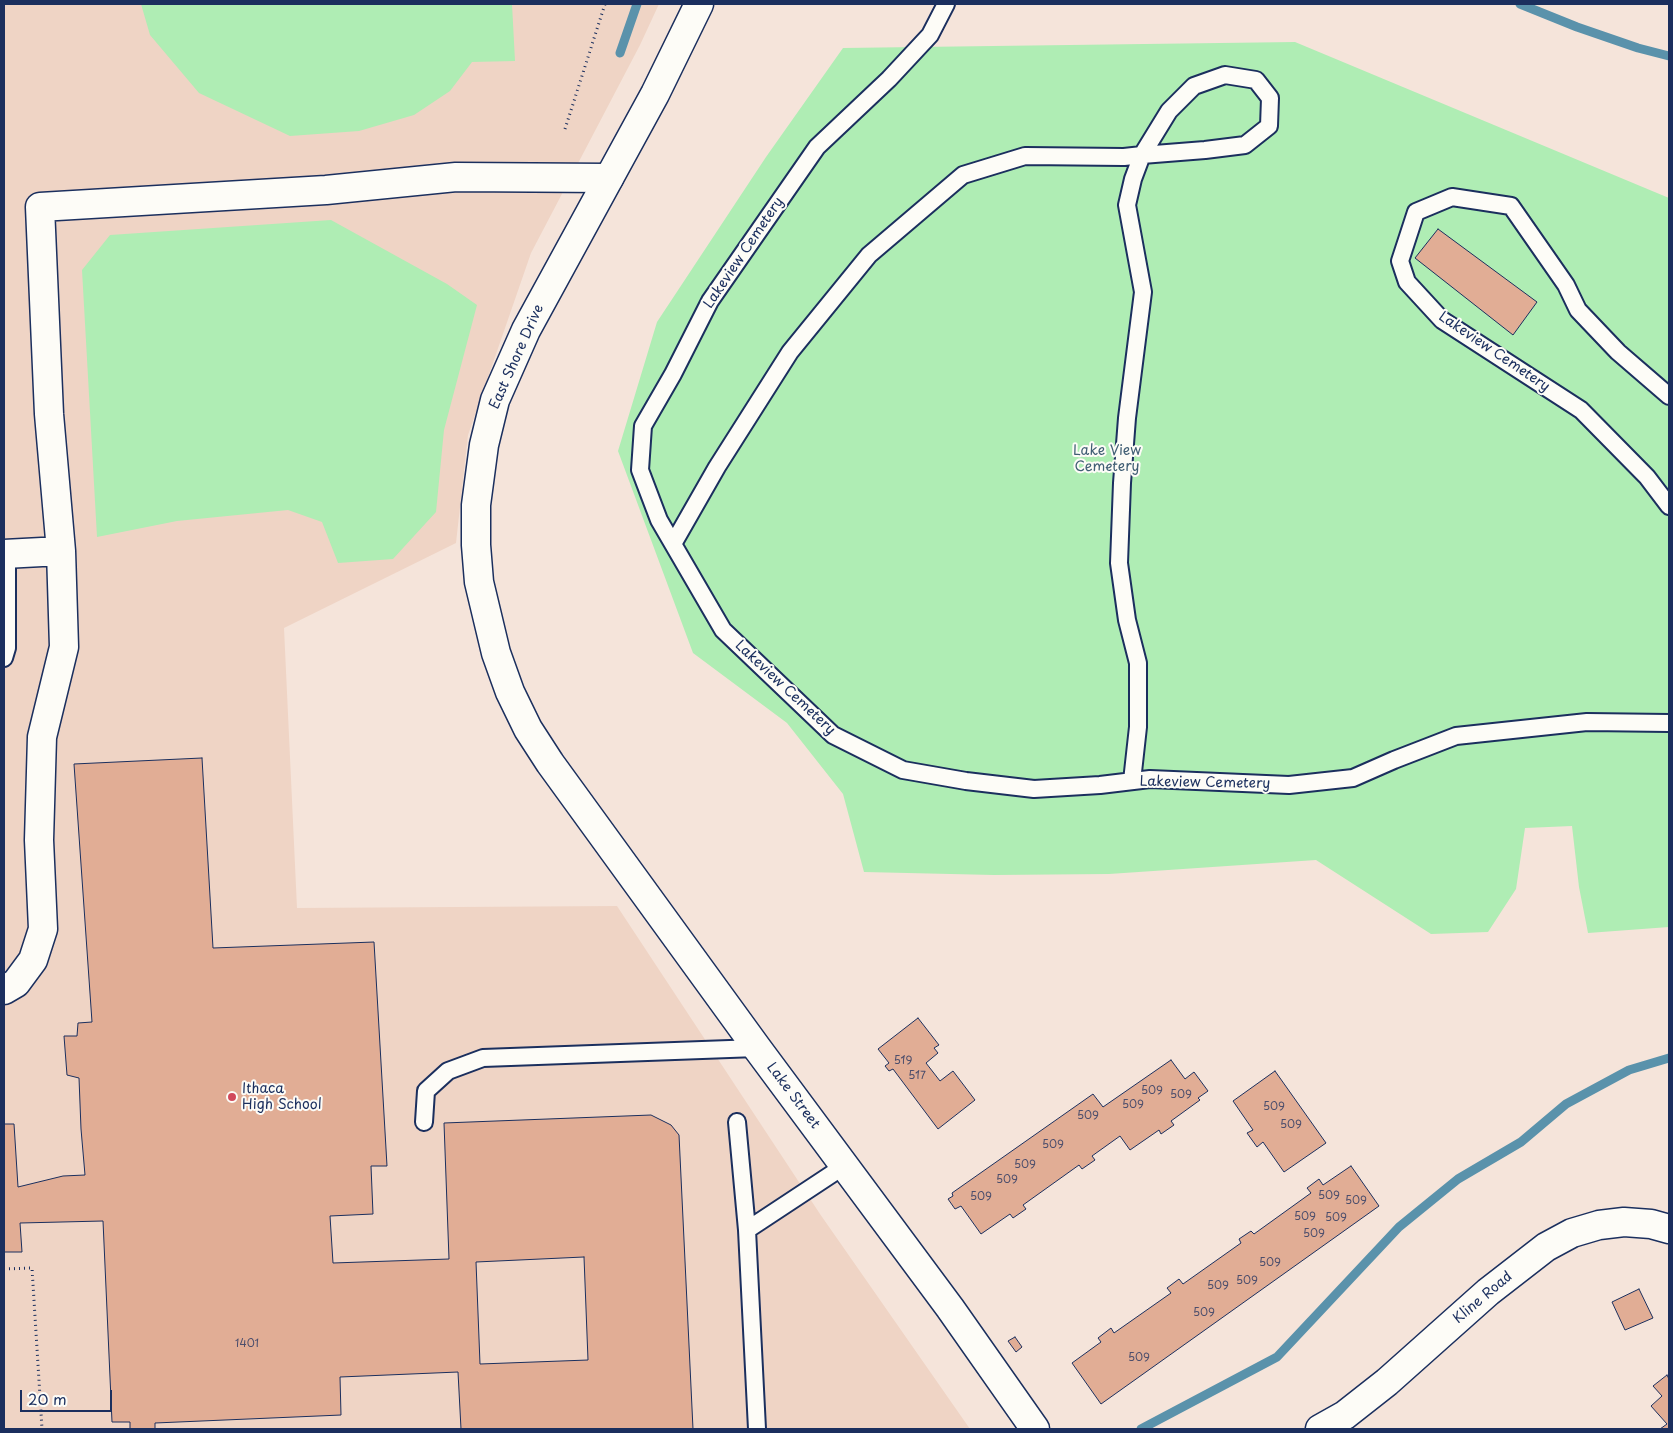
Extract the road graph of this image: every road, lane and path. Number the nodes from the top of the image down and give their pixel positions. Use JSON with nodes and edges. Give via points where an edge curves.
{"nodes":[{"id":1,"x":605,"y":4,"type":"edge"},
{"id":2,"x":699,"y":4,"type":"edge"},
{"id":3,"x":946,"y":4,"type":"edge"},
{"id":4,"x":565,"y":129,"type":"dead end"},
{"id":5,"x":1142,"y":155,"type":"junction"},
{"id":6,"x":609,"y":178,"type":"junction"},
{"id":7,"x":1669,"y":396,"type":"edge"},
{"id":8,"x":1669,"y":506,"type":"edge"},
{"id":9,"x":673,"y":544,"type":"junction"},
{"id":10,"x":61,"y":551,"type":"junction"},
{"id":11,"x":5,"y":554,"type":"edge"},
{"id":12,"x":4,"y":658,"type":"edge"},
{"id":13,"x":1669,"y":724,"type":"edge"},
{"id":14,"x":550,"y":764,"type":"joint"},
{"id":15,"x":1132,"y":782,"type":"junction"},
{"id":16,"x":4,"y":990,"type":"edge"},
{"id":17,"x":757,"y":1048,"type":"junction"},
{"id":18,"x":424,"y":1122,"type":"dead end"},
{"id":19,"x":737,"y":1122,"type":"dead end"},
{"id":20,"x":844,"y":1166,"type":"junction"},
{"id":21,"x":1669,"y":1229,"type":"edge"},
{"id":22,"x":747,"y":1230,"type":"junction"},
{"id":23,"x":4,"y":1269,"type":"edge"},
{"id":24,"x":1030,"y":1427,"type":"edge"},
{"id":25,"x":42,"y":1429,"type":"edge"},
{"id":26,"x":757,"y":1429,"type":"edge"},
{"id":27,"x":1320,"y":1429,"type":"edge"}],
"edges":[{"from":1,"to":4,"type":"path"},
{"from":2,"to":6,"type":"street","name":"East Shore Drive"},
{"from":3,"to":9,"type":"lane","name":"Lakeview Cemetery","via":[[930,35],[889,79],[817,146],[710,300],[643,426],[640,470],[659,520]]},
{"from":5,"to":5,"type":"lane","via":[[1244,145],[1269,126],[1270,98],[1256,80],[1225,76],[1194,86],[1169,110]]},
{"from":5,"to":9,"type":"lane","via":[[1025,156],[963,175],[869,255],[790,352]]},
{"from":5,"to":15,"type":"lane","via":[[1127,205],[1143,292],[1127,418],[1119,563],[1127,620],[1138,662],[1138,727]]},
{"from":6,"to":10,"type":"street","via":[[456,178],[326,190],[40,207],[49,414]]},
{"from":6,"to":14,"type":"street","name":"East Shore Drive","via":[[526,330],[495,400],[484,445],[476,506],[479,582],[496,653],[528,729]]},
{"from":7,"to":8,"type":"lane","name":"Lakeview Cemetery","via":[[1618,352],[1578,310],[1566,284],[1511,206],[1452,196],[1416,212],[1400,261],[1407,282],[1442,320],[1581,410],[1647,477]]},
{"from":9,"to":15,"type":"lane","name":"Lakeview Cemetery","via":[[723,630],[833,735],[903,770],[966,781],[1034,789]]},
{"from":10,"to":11,"type":"street"},
{"from":10,"to":16,"type":"street","via":[[64,647],[42,737],[39,840],[43,929],[33,960],[16,983]]},
{"from":11,"to":12,"type":"lane","via":[[8,648]]},
{"from":13,"to":15,"type":"lane","name":"Lakeview Cemetery","via":[[1587,722],[1456,736],[1353,778],[1289,785],[1150,779]]},
{"from":14,"to":17,"type":"street","name":"Lake Street"},
{"from":17,"to":18,"type":"lane","via":[[483,1058],[448,1071],[426,1092]]},
{"from":17,"to":20,"type":"street","name":"Lake Street"},
{"from":19,"to":22,"type":"lane"},
{"from":20,"to":22,"type":"lane"},
{"from":20,"to":24,"type":"street","name":"Lake Street","via":[[950,1308]]},
{"from":21,"to":27,"type":"street","name":"Kline Road","via":[[1624,1222],[1599,1225],[1572,1233],[1546,1247],[1488,1292],[1387,1382],[1345,1415]]},
{"from":22,"to":26,"type":"lane"},
{"from":23,"to":25,"type":"path","via":[[32,1268]]}]}
